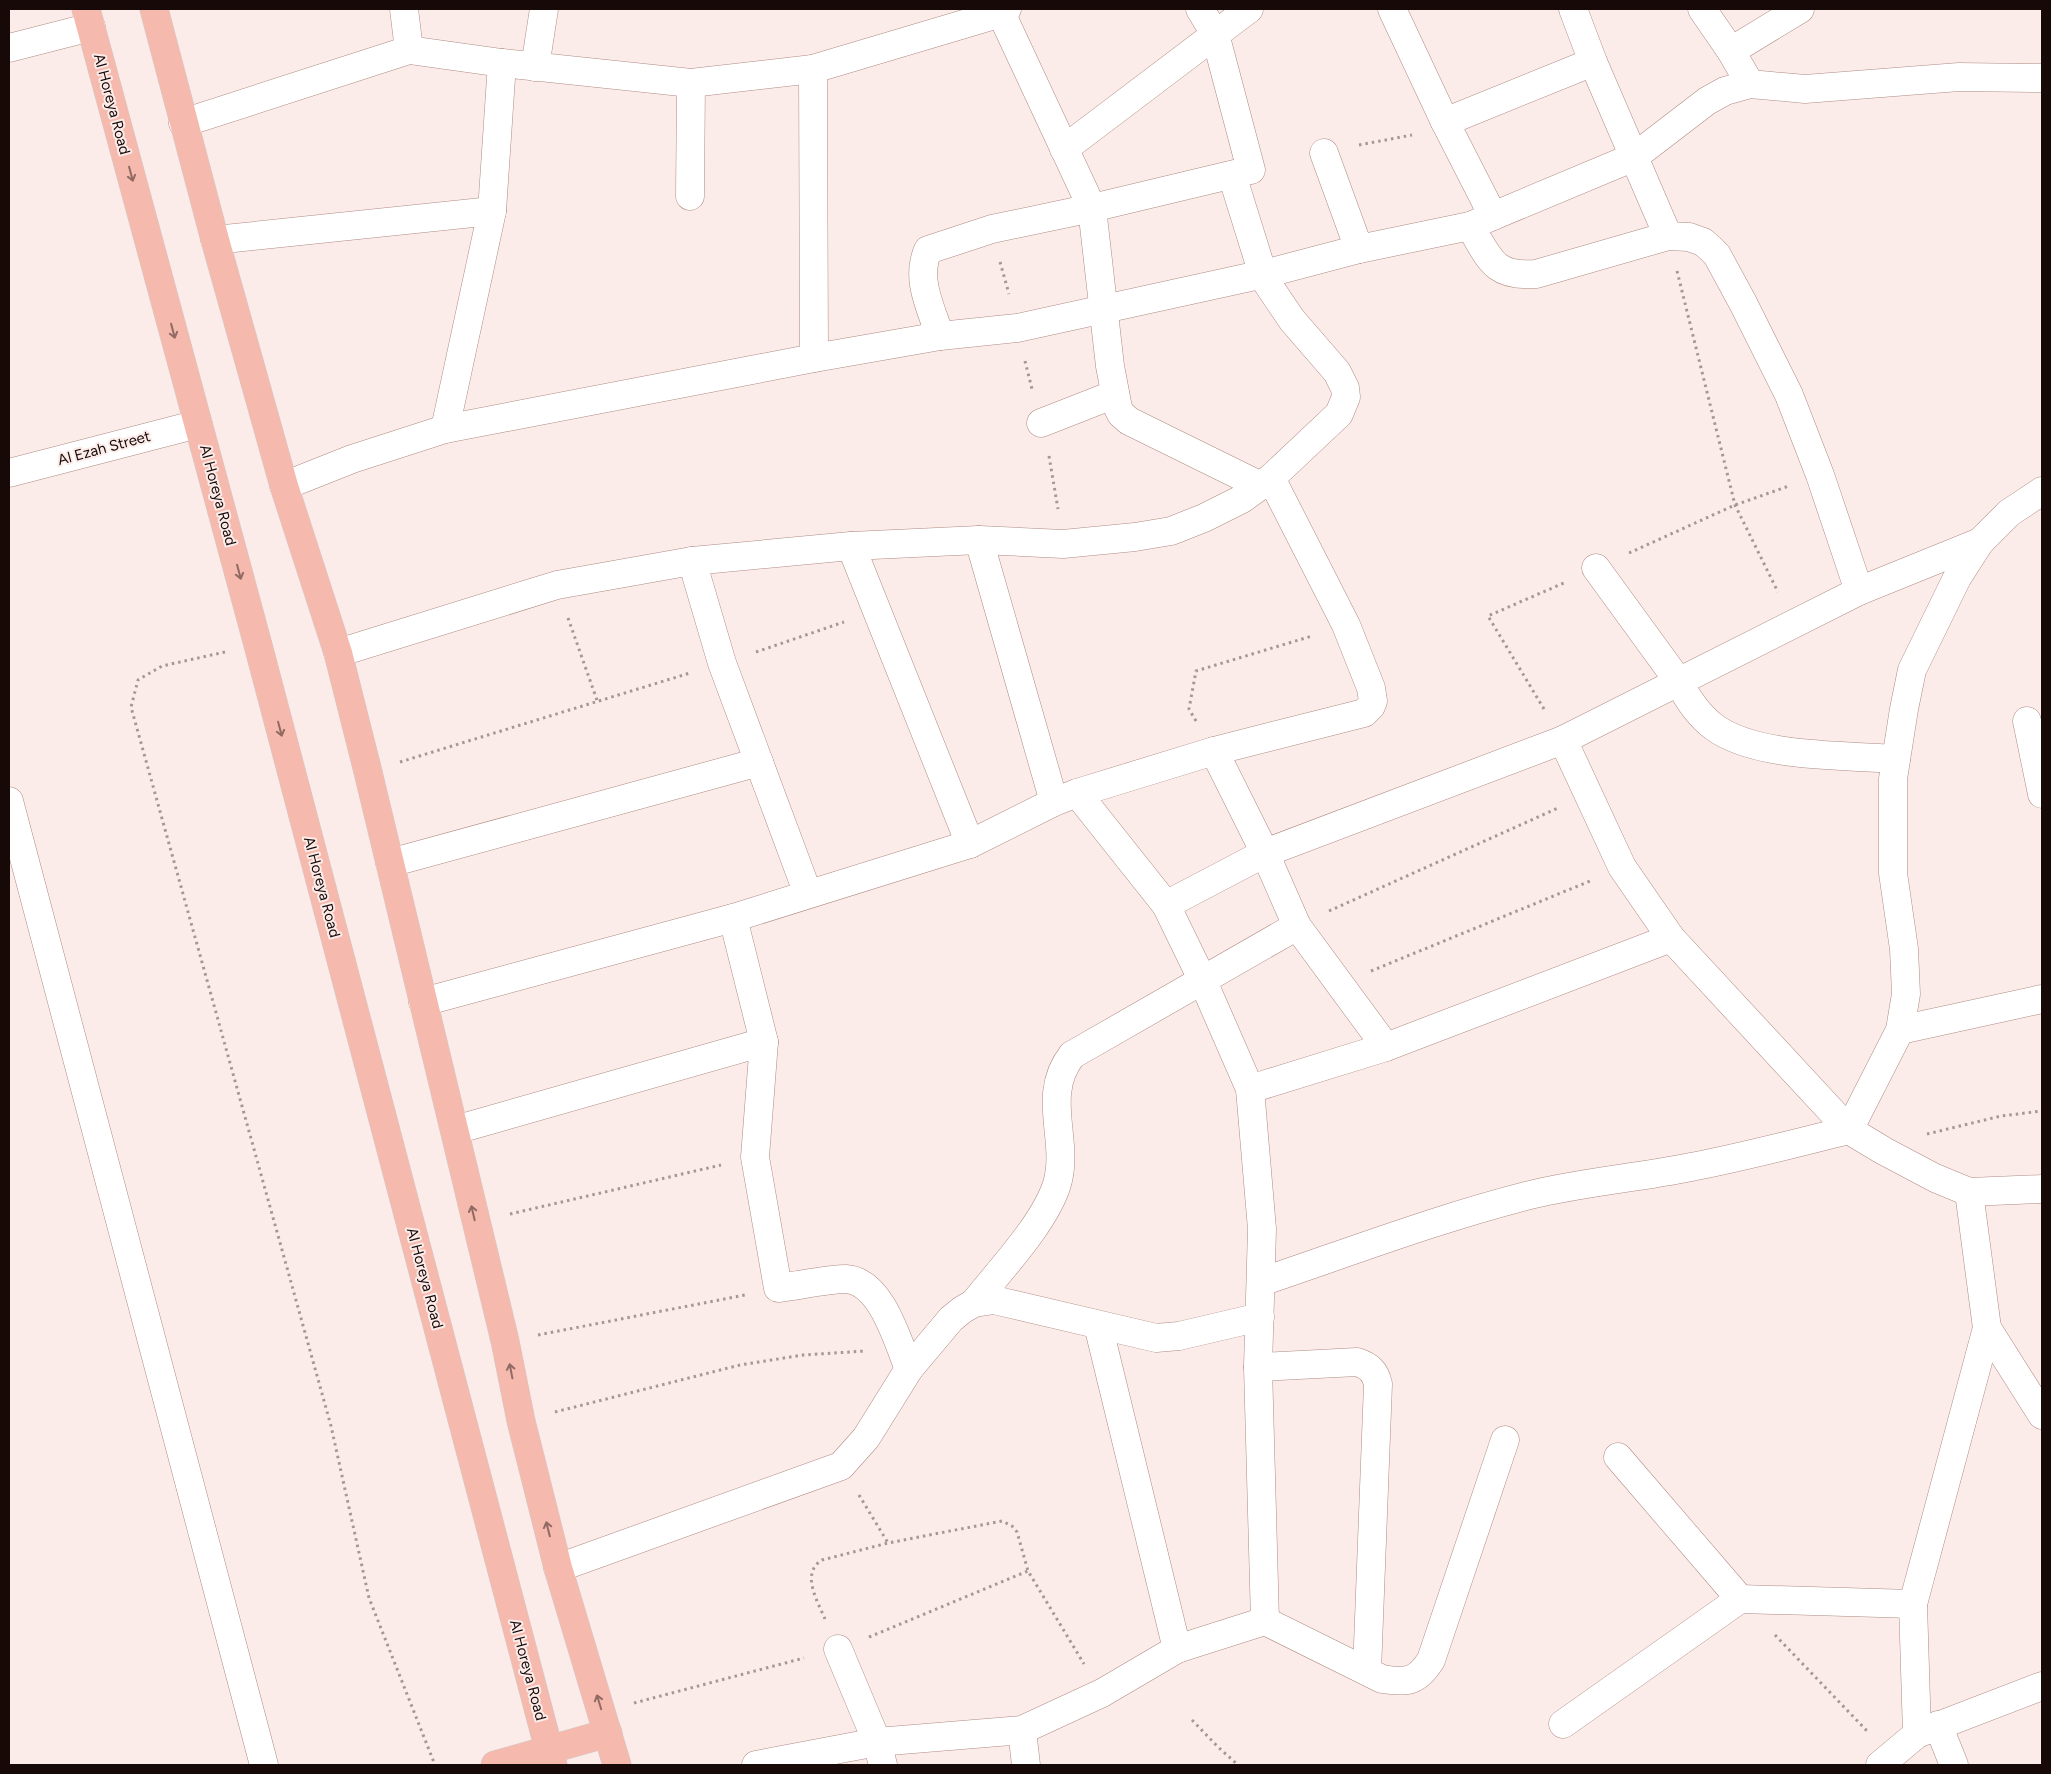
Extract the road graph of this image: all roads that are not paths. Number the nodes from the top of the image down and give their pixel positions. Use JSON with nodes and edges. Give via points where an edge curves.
{"nodes":[{"id":1,"x":154,"y":9,"type":"edge"},
{"id":2,"x":404,"y":9,"type":"edge"},
{"id":3,"x":544,"y":9,"type":"edge"},
{"id":4,"x":1200,"y":9,"type":"edge"},
{"id":5,"x":1249,"y":9,"type":"edge"},
{"id":6,"x":1392,"y":9,"type":"edge"},
{"id":7,"x":1573,"y":9,"type":"edge"},
{"id":8,"x":1702,"y":9,"type":"edge"},
{"id":9,"x":1800,"y":9,"type":"edge"},
{"id":10,"x":1004,"y":11,"type":"edge"},
{"id":11,"x":89,"y":18,"type":"edge"},
{"id":12,"x":1215,"y":34,"type":"junction"},
{"id":13,"x":9,"y":48,"type":"edge"},
{"id":14,"x":409,"y":50,"type":"junction"},
{"id":15,"x":1731,"y":51,"type":"junction"},
{"id":16,"x":1593,"y":62,"type":"junction"},
{"id":17,"x":502,"y":63,"type":"junction"},
{"id":18,"x":535,"y":67,"type":"junction"},
{"id":19,"x":813,"y":69,"type":"junction"},
{"id":20,"x":2042,"y":78,"type":"edge"},
{"id":21,"x":691,"y":83,"type":"junction"},
{"id":22,"x":1750,"y":84,"type":"junction"},
{"id":23,"x":1445,"y":122,"type":"junction"},
{"id":24,"x":183,"y":123,"type":"junction"},
{"id":25,"x":1064,"y":149,"type":"junction"},
{"id":26,"x":1324,"y":153,"type":"dead end"},
{"id":27,"x":1634,"y":157,"type":"junction"},
{"id":28,"x":1232,"y":175,"type":"junction"},
{"id":29,"x":690,"y":196,"type":"dead end"},
{"id":30,"x":1092,"y":208,"type":"junction"},
{"id":31,"x":492,"y":211,"type":"junction"},
{"id":32,"x":1482,"y":221,"type":"junction"},
{"id":33,"x":1668,"y":236,"type":"junction"},
{"id":34,"x":215,"y":240,"type":"junction"},
{"id":35,"x":1359,"y":249,"type":"junction"},
{"id":36,"x":1264,"y":274,"type":"junction"},
{"id":37,"x":1104,"y":309,"type":"junction"},
{"id":38,"x":940,"y":336,"type":"junction"},
{"id":39,"x":814,"y":358,"type":"junction"},
{"id":40,"x":1115,"y":394,"type":"junction"},
{"id":41,"x":1041,"y":423,"type":"road end"},
{"id":42,"x":198,"y":424,"type":"junction"},
{"id":43,"x":445,"y":429,"type":"junction"},
{"id":44,"x":9,"y":473,"type":"edge"},
{"id":45,"x":1266,"y":482,"type":"junction"},
{"id":46,"x":284,"y":486,"type":"junction"},
{"id":47,"x":2042,"y":491,"type":"edge"},
{"id":48,"x":979,"y":540,"type":"junction"},
{"id":49,"x":1980,"y":542,"type":"junction"},
{"id":50,"x":851,"y":546,"type":"junction"},
{"id":51,"x":692,"y":561,"type":"junction"},
{"id":52,"x":1596,"y":568,"type":"road end"},
{"id":53,"x":1859,"y":590,"type":"junction"},
{"id":54,"x":338,"y":653,"type":"junction"},
{"id":55,"x":1679,"y":682,"type":"junction"},
{"id":56,"x":2027,"y":721,"type":"dead end"},
{"id":57,"x":1563,"y":740,"type":"junction"},
{"id":58,"x":1214,"y":751,"type":"junction"},
{"id":59,"x":1896,"y":759,"type":"junction"},
{"id":60,"x":760,"y":762,"type":"junction"},
{"id":61,"x":2042,"y":794,"type":"edge"},
{"id":62,"x":1065,"y":797,"type":"junction"},
{"id":63,"x":9,"y":801,"type":"edge"},
{"id":64,"x":970,"y":844,"type":"junction"},
{"id":65,"x":1265,"y":853,"type":"junction"},
{"id":66,"x":390,"y":863,"type":"junction"},
{"id":67,"x":808,"y":894,"type":"junction"},
{"id":68,"x":1166,"y":905,"type":"junction"},
{"id":69,"x":733,"y":918,"type":"junction"},
{"id":70,"x":1296,"y":926,"type":"junction"},
{"id":71,"x":1671,"y":938,"type":"junction"},
{"id":72,"x":1202,"y":979,"type":"junction"},
{"id":73,"x":2042,"y":999,"type":"edge"},
{"id":74,"x":423,"y":1002,"type":"junction"},
{"id":75,"x":1900,"y":1030,"type":"junction"},
{"id":76,"x":764,"y":1042,"type":"junction"},
{"id":77,"x":1386,"y":1047,"type":"junction"},
{"id":78,"x":1250,"y":1089,"type":"junction"},
{"id":79,"x":454,"y":1130,"type":"junction"},
{"id":80,"x":1849,"y":1130,"type":"junction"},
{"id":81,"x":2042,"y":1188,"type":"edge"},
{"id":82,"x":1969,"y":1192,"type":"junction"},
{"id":83,"x":1261,"y":1282,"type":"junction"},
{"id":84,"x":974,"y":1303,"type":"junction"},
{"id":85,"x":1260,"y":1317,"type":"junction"},
{"id":86,"x":1098,"y":1325,"type":"junction"},
{"id":87,"x":1987,"y":1328,"type":"junction"},
{"id":88,"x":905,"y":1359,"type":"junction"},
{"id":89,"x":1258,"y":1367,"type":"junction"},
{"id":90,"x":2042,"y":1415,"type":"edge"},
{"id":91,"x":1505,"y":1440,"type":"dead end"},
{"id":92,"x":1618,"y":1457,"type":"dead end"},
{"id":93,"x":558,"y":1568,"type":"junction"},
{"id":94,"x":1740,"y":1599,"type":"junction"},
{"id":95,"x":1913,"y":1604,"type":"junction"},
{"id":96,"x":1265,"y":1622,"type":"junction"},
{"id":97,"x":1177,"y":1649,"type":"junction"},
{"id":98,"x":838,"y":1650,"type":"road end"},
{"id":99,"x":1367,"y":1671,"type":"junction"},
{"id":100,"x":2042,"y":1686,"type":"edge"},
{"id":101,"x":605,"y":1722,"type":"junction"},
{"id":102,"x":1563,"y":1724,"type":"dead end"},
{"id":103,"x":1928,"y":1729,"type":"junction"},
{"id":104,"x":1022,"y":1730,"type":"junction"},
{"id":105,"x":880,"y":1754,"type":"edge"},
{"id":106,"x":551,"y":1758,"type":"edge"},
{"id":107,"x":1885,"y":1760,"type":"edge"},
{"id":108,"x":264,"y":1765,"type":"edge"},
{"id":109,"x":496,"y":1765,"type":"edge"},
{"id":110,"x":617,"y":1765,"type":"edge"},
{"id":111,"x":756,"y":1765,"type":"edge"},
{"id":112,"x":1026,"y":1765,"type":"edge"},
{"id":113,"x":1954,"y":1765,"type":"edge"}],
"edges":[{"from":1,"to":24,"type":"main road"},
{"from":2,"to":14,"type":"street"},
{"from":3,"to":18,"type":"street"},
{"from":4,"to":12,"type":"street"},
{"from":5,"to":12,"type":"street"},
{"from":6,"to":23,"type":"street"},
{"from":7,"to":16,"type":"street"},
{"from":8,"to":15,"type":"street"},
{"from":9,"to":15,"type":"street"},
{"from":10,"to":19,"type":"street"},
{"from":10,"to":25,"type":"street"},
{"from":11,"to":13,"type":"street"},
{"from":11,"to":42,"type":"main road","name":"Al Horeya Road","one_way":true},
{"from":12,"to":25,"type":"street"},
{"from":12,"to":28,"type":"street","via":[[1251,170]]},
{"from":14,"to":17,"type":"street"},
{"from":14,"to":24,"type":"street"},
{"from":15,"to":22,"type":"street"},
{"from":16,"to":23,"type":"street"},
{"from":16,"to":27,"type":"street"},
{"from":17,"to":18,"type":"street"},
{"from":17,"to":31,"type":"street"},
{"from":18,"to":21,"type":"street"},
{"from":19,"to":21,"type":"street"},
{"from":19,"to":39,"type":"street"},
{"from":20,"to":22,"type":"street","via":[[1959,77],[1805,89]]},
{"from":21,"to":29,"type":"street"},
{"from":22,"to":27,"type":"street","via":[[1725,91],[1707,101]]},
{"from":23,"to":32,"type":"street"},
{"from":24,"to":34,"type":"main road"},
{"from":25,"to":30,"type":"street"},
{"from":26,"to":35,"type":"street"},
{"from":27,"to":32,"type":"street"},
{"from":27,"to":33,"type":"street"},
{"from":28,"to":30,"type":"street"},
{"from":28,"to":36,"type":"street"},
{"from":30,"to":37,"type":"street"},
{"from":30,"to":38,"type":"street","via":[[992,228],[928,250],[922,279]]},
{"from":31,"to":34,"type":"street"},
{"from":31,"to":43,"type":"street"},
{"from":32,"to":33,"type":"street","via":[[1489,258],[1507,273],[1520,275],[1536,274]]},
{"from":32,"to":35,"type":"street"},
{"from":33,"to":53,"type":"street","via":[[1689,237],[1703,242],[1717,255],[1789,395]]},
{"from":34,"to":46,"type":"main road"},
{"from":35,"to":36,"type":"street"},
{"from":36,"to":37,"type":"street"},
{"from":36,"to":45,"type":"street","via":[[1292,320],[1337,372],[1346,397],[1339,414]]},
{"from":37,"to":38,"type":"street","via":[[1017,328]]},
{"from":37,"to":40,"type":"street"},
{"from":38,"to":39,"type":"street"},
{"from":39,"to":43,"type":"street"},
{"from":40,"to":41,"type":"street"},
{"from":40,"to":45,"type":"street","via":[[1121,414],[1129,421]]},
{"from":42,"to":44,"type":"street","name":"Al Ezah Street"},
{"from":42,"to":106,"type":"main road","name":"Al Horeya Road","one_way":true},
{"from":43,"to":46,"type":"street","via":[[352,459]]},
{"from":45,"to":48,"type":"street","via":[[1242,499],[1171,530],[1063,544]]},
{"from":45,"to":58,"type":"street","via":[[1346,625],[1372,688],[1373,701],[1369,710],[1358,714]]},
{"from":46,"to":54,"type":"main road"},
{"from":47,"to":49,"type":"street","via":[[2008,513]]},
{"from":48,"to":50,"type":"street"},
{"from":48,"to":62,"type":"street"},
{"from":49,"to":53,"type":"street"},
{"from":49,"to":59,"type":"street","via":[[1956,578],[1912,670]]},
{"from":50,"to":51,"type":"street"},
{"from":50,"to":64,"type":"street"},
{"from":51,"to":54,"type":"street","via":[[556,585]]},
{"from":51,"to":60,"type":"street","via":[[722,663]]},
{"from":52,"to":55,"type":"street"},
{"from":53,"to":55,"type":"street"},
{"from":54,"to":66,"type":"main road"},
{"from":55,"to":57,"type":"street"},
{"from":55,"to":59,"type":"street","via":[[1700,716],[1715,728],[1750,743],[1793,751]]},
{"from":56,"to":61,"type":"street"},
{"from":57,"to":65,"type":"street"},
{"from":57,"to":71,"type":"street","via":[[1622,867]]},
{"from":58,"to":62,"type":"street"},
{"from":58,"to":65,"type":"street"},
{"from":59,"to":75,"type":"street","via":[[1893,873],[1904,949],[1906,994]]},
{"from":60,"to":66,"type":"street"},
{"from":60,"to":67,"type":"street"},
{"from":62,"to":64,"type":"street"},
{"from":62,"to":68,"type":"street"},
{"from":63,"to":108,"type":"street"},
{"from":64,"to":67,"type":"street"},
{"from":65,"to":68,"type":"street"},
{"from":65,"to":70,"type":"street"},
{"from":66,"to":74,"type":"main road"},
{"from":67,"to":69,"type":"street"},
{"from":68,"to":72,"type":"street"},
{"from":69,"to":74,"type":"street"},
{"from":69,"to":76,"type":"street"},
{"from":70,"to":72,"type":"street"},
{"from":70,"to":77,"type":"street"},
{"from":71,"to":77,"type":"street"},
{"from":71,"to":80,"type":"street"},
{"from":72,"to":78,"type":"street"},
{"from":72,"to":84,"type":"street","via":[[1072,1055],[1065,1064],[1057,1090],[1060,1168],[1051,1199],[1043,1216]]},
{"from":73,"to":75,"type":"street"},
{"from":74,"to":79,"type":"main road"},
{"from":75,"to":80,"type":"street"},
{"from":76,"to":79,"type":"street"},
{"from":76,"to":88,"type":"street","via":[[755,1156],[778,1288],[848,1279],[861,1284],[880,1301]]},
{"from":77,"to":78,"type":"street"},
{"from":78,"to":83,"type":"street","via":[[1262,1229]]},
{"from":93,"to":79,"type":"main road","one_way":true},
{"from":80,"to":82,"type":"street","via":[[1935,1178]]},
{"from":80,"to":83,"type":"street","via":[[1714,1162],[1532,1195],[1411,1231]]},
{"from":81,"to":82,"type":"street"},
{"from":82,"to":87,"type":"street"},
{"from":83,"to":85,"type":"street"},
{"from":84,"to":86,"type":"street","via":[[994,1300]]},
{"from":84,"to":88,"type":"street"},
{"from":85,"to":86,"type":"street","via":[[1179,1336],[1156,1338]]},
{"from":85,"to":89,"type":"street"},
{"from":86,"to":97,"type":"street"},
{"from":87,"to":90,"type":"street"},
{"from":87,"to":95,"type":"street"},
{"from":88,"to":93,"type":"street","via":[[866,1438],[841,1466]]},
{"from":89,"to":96,"type":"street"},
{"from":89,"to":99,"type":"street","via":[[1356,1362],[1366,1366],[1376,1377]]},
{"from":91,"to":99,"type":"street","via":[[1431,1660],[1423,1673],[1412,1680],[1398,1682]]},
{"from":92,"to":94,"type":"street"},
{"from":101,"to":93,"type":"main road","one_way":true},
{"from":94,"to":95,"type":"street"},
{"from":94,"to":102,"type":"street"},
{"from":95,"to":103,"type":"street"},
{"from":96,"to":97,"type":"street"},
{"from":96,"to":99,"type":"street"},
{"from":97,"to":104,"type":"street","via":[[1102,1693]]},
{"from":98,"to":105,"type":"street"},
{"from":100,"to":103,"type":"street"},
{"from":101,"to":106,"type":"main road"},
{"from":101,"to":110,"type":"main road"},
{"from":103,"to":107,"type":"street"},
{"from":103,"to":113,"type":"street"},
{"from":104,"to":105,"type":"street"},
{"from":104,"to":112,"type":"street"},
{"from":105,"to":111,"type":"street"},
{"from":106,"to":109,"type":"main road"}]}
